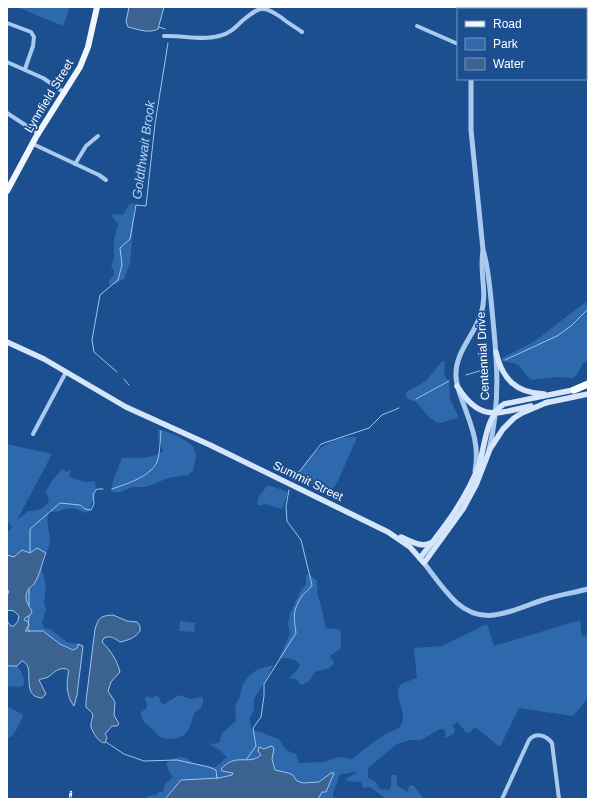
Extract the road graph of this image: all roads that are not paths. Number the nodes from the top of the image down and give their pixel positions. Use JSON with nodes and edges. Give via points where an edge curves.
{"nodes":[{"id":1,"x":97,"y":7,"type":"edge"},
{"id":2,"x":7,"y":23,"type":"edge"},
{"id":3,"x":417,"y":26,"type":"dead end"},
{"id":4,"x":302,"y":32,"type":"dead end"},
{"id":5,"x":164,"y":36,"type":"dead end"},
{"id":6,"x":457,"y":44,"type":"edge"},
{"id":7,"x":7,"y":62,"type":"edge"},
{"id":8,"x":25,"y":69,"type":"junction"},
{"id":9,"x":471,"y":80,"type":"edge"},
{"id":10,"x":65,"y":93,"type":"junction"},
{"id":11,"x":7,"y":113,"type":"edge"},
{"id":12,"x":39,"y":134,"type":"junction"},
{"id":13,"x":98,"y":136,"type":"dead end"},
{"id":14,"x":32,"y":144,"type":"junction"},
{"id":15,"x":75,"y":164,"type":"junction"},
{"id":16,"x":106,"y":180,"type":"dead end"},
{"id":17,"x":8,"y":187,"type":"edge"},
{"id":18,"x":483,"y":250,"type":"junction"},
{"id":19,"x":7,"y":342,"type":"edge"},
{"id":20,"x":496,"y":352,"type":"junction"},
{"id":21,"x":66,"y":372,"type":"junction"},
{"id":22,"x":588,"y":384,"type":"edge"},
{"id":23,"x":457,"y":386,"type":"junction"},
{"id":24,"x":588,"y":387,"type":"edge"},
{"id":25,"x":574,"y":390,"type":"junction"},
{"id":26,"x":554,"y":394,"type":"junction"},
{"id":27,"x":588,"y":394,"type":"edge"},
{"id":28,"x":548,"y":402,"type":"junction"},
{"id":29,"x":496,"y":413,"type":"junction"},
{"id":30,"x":33,"y":434,"type":"dead end"},
{"id":31,"x":487,"y":456,"type":"junction"},
{"id":32,"x":474,"y":477,"type":"junction"},
{"id":33,"x":388,"y":532,"type":"junction"},
{"id":34,"x":433,"y":541,"type":"junction"},
{"id":35,"x":422,"y":560,"type":"junction"},
{"id":36,"x":588,"y":589,"type":"edge"},
{"id":37,"x":502,"y":799,"type":"edge"},
{"id":38,"x":560,"y":799,"type":"edge"}],
"edges":[{"from":1,"to":10,"type":"main road","name":"Lynnfield Street","via":[[86,53]]},
{"from":2,"to":8,"type":"street","via":[[31,32],[34,37]]},
{"from":3,"to":6,"type":"street"},
{"from":4,"to":5,"type":"street","via":[[266,8],[253,12],[236,28],[219,36]]},
{"from":7,"to":8,"type":"street"},
{"from":8,"to":10,"type":"street"},
{"from":9,"to":18,"type":"street","name":"Centennial Drive","via":[[471,130]]},
{"from":10,"to":12,"type":"main road","name":"Lynnfield Street"},
{"from":11,"to":12,"type":"street"},
{"from":12,"to":14,"type":"main road","name":"Lynnfield Street"},
{"from":13,"to":15,"type":"street","via":[[86,146]]},
{"from":14,"to":15,"type":"street"},
{"from":14,"to":17,"type":"main road","name":"Lynnfield Street"},
{"from":15,"to":16,"type":"street"},
{"from":18,"to":20,"type":"street","name":"Centennial Drive","via":[[487,263]]},
{"from":18,"to":23,"type":"street","name":"Centennial Drive","via":[[483,303],[476,325],[458,360]]},
{"from":19,"to":21,"type":"main road","name":"Summit Street","via":[[39,356]]},
{"from":20,"to":26,"type":"main road","via":[[504,375],[518,388],[537,394]]},
{"from":20,"to":29,"type":"street","name":"Centennial Drive"},
{"from":21,"to":30,"type":"street"},
{"from":21,"to":33,"type":"main road","name":"Summit Street","via":[[126,407]]},
{"from":22,"to":25,"type":"highway"},
{"from":23,"to":29,"type":"main road","via":[[467,401],[475,407]]},
{"from":23,"to":32,"type":"street","name":"Centennial Drive","via":[[476,441]]},
{"from":24,"to":25,"type":"main road"},
{"from":25,"to":26,"type":"main road"},
{"from":26,"to":29,"type":"main road","via":[[504,404]]},
{"from":27,"to":28,"type":"main road"},
{"from":28,"to":29,"type":"main road"},
{"from":28,"to":31,"type":"main road","via":[[531,408],[510,421],[496,438]]},
{"from":29,"to":31,"type":"street","name":"Centennial Drive"},
{"from":29,"to":32,"type":"main road","via":[[490,420]]},
{"from":31,"to":35,"type":"main road","name":"Centennial Drive","via":[[463,509]]},
{"from":32,"to":34,"type":"main road","name":"Centennial Drive","via":[[459,505]]},
{"from":33,"to":34,"type":"main road","via":[[421,545]]},
{"from":33,"to":35,"type":"main road","name":"Summit Street","via":[[404,542]]},
{"from":34,"to":35,"type":"main road","name":"Centennial Drive"},
{"from":35,"to":36,"type":"street","name":"Summit Street","via":[[458,603],[480,614],[504,614],[544,600]]},
{"from":37,"to":38,"type":"street","via":[[529,740],[542,735],[552,743]]}]}
